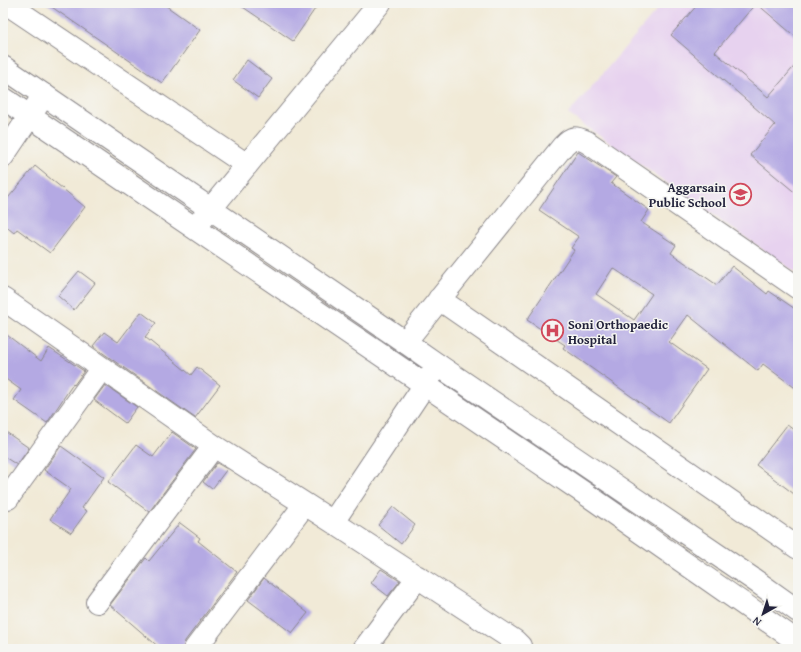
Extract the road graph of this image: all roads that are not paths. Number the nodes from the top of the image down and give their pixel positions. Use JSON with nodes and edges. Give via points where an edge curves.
{"nodes":[{"id":1,"x":6,"y":3,"type":"edge"},
{"id":2,"x":380,"y":3,"type":"edge"},
{"id":3,"x":3,"y":67,"type":"edge"},
{"id":4,"x":44,"y":95,"type":"junction"},
{"id":5,"x":3,"y":98,"type":"edge"},
{"id":6,"x":30,"y":116,"type":"junction"},
{"id":7,"x":3,"y":156,"type":"edge"},
{"id":8,"x":247,"y":165,"type":"junction"},
{"id":9,"x":211,"y":209,"type":"junction"},
{"id":10,"x":195,"y":228,"type":"junction"},
{"id":11,"x":798,"y":288,"type":"edge"},
{"id":12,"x":3,"y":299,"type":"edge"},
{"id":13,"x":439,"y":299,"type":"junction"},
{"id":14,"x":405,"y":342,"type":"junction"},
{"id":15,"x":438,"y":365,"type":"junction"},
{"id":16,"x":102,"y":368,"type":"junction"},
{"id":17,"x":425,"y":384,"type":"junction"},
{"id":18,"x":214,"y":446,"type":"junction"},
{"id":19,"x":8,"y":498,"type":"dead end"},
{"id":20,"x":305,"y":504,"type":"junction"},
{"id":21,"x":333,"y":522,"type":"junction"},
{"id":22,"x":798,"y":548,"type":"edge"},
{"id":23,"x":418,"y":577,"type":"junction"},
{"id":24,"x":97,"y":602,"type":"dead end"},
{"id":25,"x":798,"y":611,"type":"edge"},
{"id":26,"x":798,"y":642,"type":"edge"},
{"id":27,"x":195,"y":649,"type":"edge"},
{"id":28,"x":364,"y":649,"type":"edge"},
{"id":29,"x":520,"y":649,"type":"edge"}],
"edges":[{"from":1,"to":8,"type":"street"},
{"from":2,"to":8,"type":"street"},
{"from":3,"to":4,"type":"street"},
{"from":4,"to":6,"type":"street"},
{"from":4,"to":9,"type":"street"},
{"from":5,"to":6,"type":"street"},
{"from":6,"to":7,"type":"street"},
{"from":6,"to":10,"type":"street"},
{"from":8,"to":9,"type":"street"},
{"from":9,"to":10,"type":"street"},
{"from":9,"to":14,"type":"street"},
{"from":10,"to":17,"type":"street"},
{"from":11,"to":13,"type":"street","via":[[588,142],[577,138],[569,139],[563,146]]},
{"from":12,"to":16,"type":"street"},
{"from":13,"to":14,"type":"street"},
{"from":13,"to":22,"type":"street"},
{"from":14,"to":15,"type":"street"},
{"from":15,"to":17,"type":"street"},
{"from":15,"to":25,"type":"street"},
{"from":16,"to":18,"type":"street"},
{"from":16,"to":19,"type":"street"},
{"from":17,"to":21,"type":"street"},
{"from":17,"to":26,"type":"street"},
{"from":18,"to":20,"type":"street"},
{"from":18,"to":24,"type":"street"},
{"from":20,"to":21,"type":"street"},
{"from":20,"to":27,"type":"street"},
{"from":21,"to":23,"type":"street"},
{"from":23,"to":28,"type":"street"},
{"from":23,"to":29,"type":"street","via":[[515,641]]}]}
